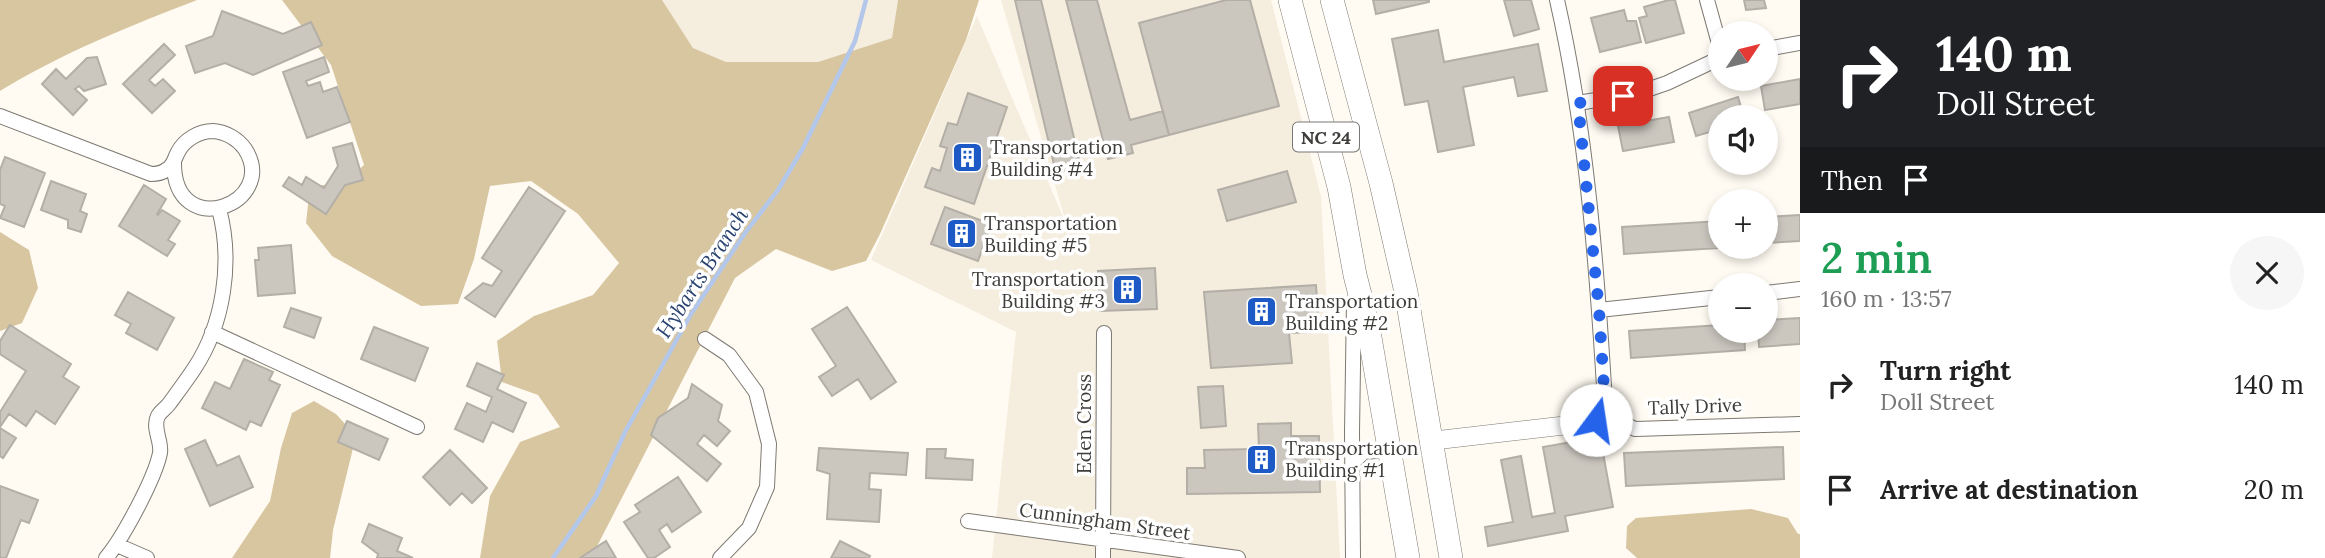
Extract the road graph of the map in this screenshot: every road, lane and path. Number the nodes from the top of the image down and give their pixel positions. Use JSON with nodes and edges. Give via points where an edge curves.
{"nodes":[{"id":1,"x":1290,"y":0,"type":"edge"},
{"id":2,"x":1332,"y":0,"type":"edge"},
{"id":3,"x":1557,"y":0,"type":"edge"},
{"id":4,"x":1707,"y":0,"type":"edge"},
{"id":5,"x":1713,"y":21,"type":"edge"},
{"id":6,"x":1800,"y":43,"type":"edge"},
{"id":7,"x":1778,"y":47,"type":"edge"},
{"id":8,"x":1708,"y":64,"type":"edge"},
{"id":9,"x":1578,"y":103,"type":"junction"},
{"id":10,"x":0,"y":116,"type":"edge"},
{"id":11,"x":174,"y":163,"type":"junction"},
{"id":12,"x":219,"y":209,"type":"junction"},
{"id":13,"x":1355,"y":275,"type":"junction"},
{"id":14,"x":1800,"y":289,"type":"edge"},
{"id":15,"x":1778,"y":292,"type":"edge"},
{"id":16,"x":1708,"y":299,"type":"edge"},
{"id":17,"x":1599,"y":310,"type":"junction"},
{"id":18,"x":212,"y":332,"type":"junction"},
{"id":19,"x":1104,"y":333,"type":"dead end"},
{"id":20,"x":705,"y":338,"type":"dead end"},
{"id":21,"x":1603,"y":414,"type":"junction"},
{"id":22,"x":1800,"y":424,"type":"edge"},
{"id":23,"x":417,"y":427,"type":"dead end"},
{"id":24,"x":1430,"y":441,"type":"junction"},
{"id":25,"x":1389,"y":450,"type":"junction"},
{"id":26,"x":1353,"y":462,"type":"junction"},
{"id":27,"x":968,"y":521,"type":"dead end"},
{"id":28,"x":1102,"y":540,"type":"junction"},
{"id":29,"x":117,"y":545,"type":"junction"},
{"id":30,"x":106,"y":558,"type":"edge"},
{"id":31,"x":147,"y":558,"type":"edge"},
{"id":32,"x":720,"y":558,"type":"edge"},
{"id":33,"x":1103,"y":558,"type":"edge"},
{"id":34,"x":1238,"y":558,"type":"edge"},
{"id":35,"x":1353,"y":558,"type":"edge"},
{"id":36,"x":1408,"y":558,"type":"edge"},
{"id":37,"x":1451,"y":558,"type":"edge"}],
"edges":[{"from":1,"to":13,"type":"main road","number":"NC 24","via":[[1339,187]]},
{"from":2,"to":24,"type":"main road","number":"NC 24","via":[[1406,292]]},
{"from":3,"to":9,"type":"street"},
{"from":4,"to":5,"type":"street"},
{"from":6,"to":7,"type":"street"},
{"from":8,"to":9,"type":"street","via":[[1638,93]]},
{"from":9,"to":17,"type":"street"},
{"from":10,"to":11,"type":"street","via":[[151,174]]},
{"from":11,"to":12,"type":"street","via":[[178,190],[187,200],[198,207]]},
{"from":11,"to":12,"type":"street","via":[[187,140],[199,134],[212,131],[237,140],[250,161],[249,185],[234,204]]},
{"from":12,"to":18,"type":"street","via":[[225,229],[225,279]]},
{"from":13,"to":25,"type":"main road","number":"NC 24"},
{"from":13,"to":26,"type":"street"},
{"from":14,"to":15,"type":"street"},
{"from":16,"to":17,"type":"street"},
{"from":17,"to":21,"type":"street"},
{"from":18,"to":23,"type":"street"},
{"from":18,"to":29,"type":"street","via":[[195,369],[158,417],[160,454]]},
{"from":19,"to":28,"type":"street","name":"Eden Cross"},
{"from":20,"to":32,"type":"street","via":[[729,355],[756,392],[769,444],[767,487],[749,528]]},
{"from":21,"to":22,"type":"street","name":"Tally Drive","via":[[1635,429]]},
{"from":21,"to":24,"type":"street","via":[[1586,424]]},
{"from":24,"to":37,"type":"main road","number":"NC 24"},
{"from":25,"to":26,"type":"street","via":[[1364,452]]},
{"from":25,"to":36,"type":"main road","number":"NC 24"},
{"from":26,"to":35,"type":"street"},
{"from":27,"to":28,"type":"street","name":"Cunningham Street"},
{"from":28,"to":33,"type":"street","name":"Eden Cross"},
{"from":28,"to":34,"type":"street","name":"Cunningham Street"},
{"from":29,"to":30,"type":"street"},
{"from":29,"to":31,"type":"street"}]}
